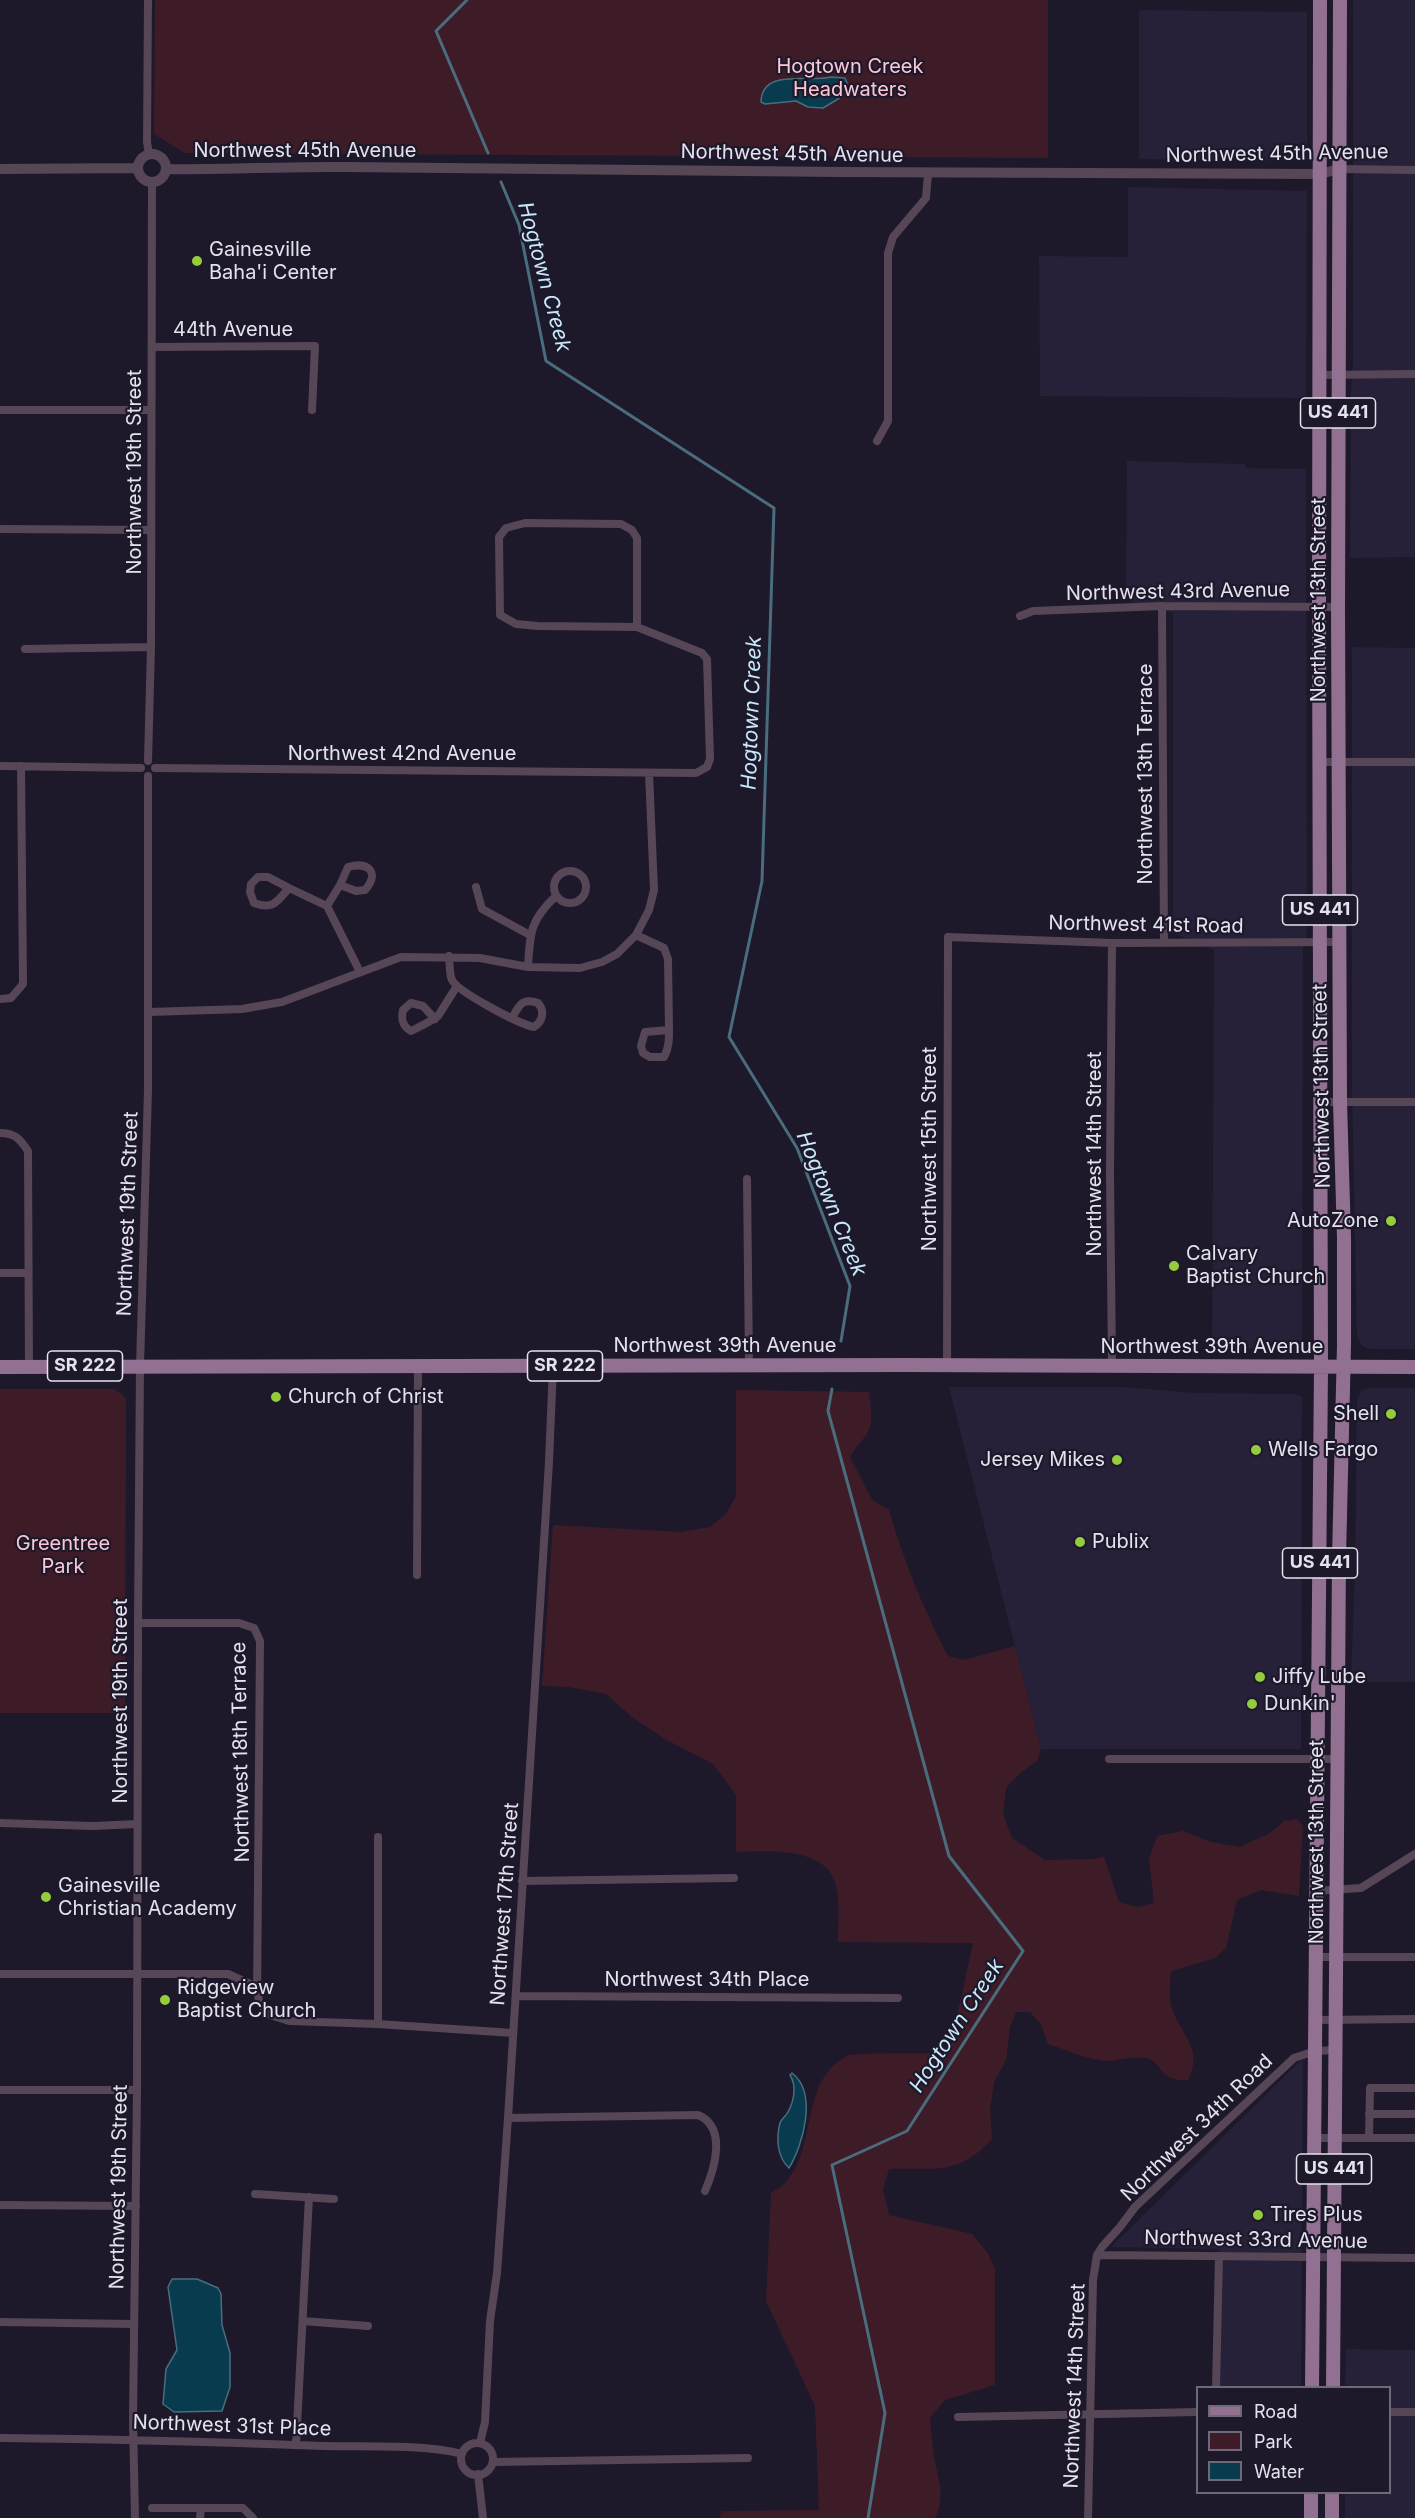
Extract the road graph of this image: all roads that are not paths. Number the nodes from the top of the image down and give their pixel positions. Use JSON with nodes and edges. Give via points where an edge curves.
{"nodes":[{"id":1,"x":148,"y":0,"type":"edge"},
{"id":2,"x":1320,"y":0,"type":"edge"},
{"id":3,"x":1340,"y":0,"type":"edge"},
{"id":4,"x":149,"y":154,"type":"junction"},
{"id":5,"x":138,"y":168,"type":"junction"},
{"id":6,"x":0,"y":169,"type":"edge"},
{"id":7,"x":167,"y":169,"type":"junction"},
{"id":8,"x":1339,"y":169,"type":"junction"},
{"id":9,"x":1415,"y":171,"type":"edge"},
{"id":10,"x":928,"y":174,"type":"junction"},
{"id":11,"x":1320,"y":174,"type":"junction"},
{"id":12,"x":152,"y":183,"type":"junction"},
{"id":13,"x":152,"y":347,"type":"junction"},
{"id":14,"x":1415,"y":374,"type":"edge"},
{"id":15,"x":1319,"y":375,"type":"junction"},
{"id":16,"x":1338,"y":375,"type":"junction"},
{"id":17,"x":0,"y":410,"type":"edge"},
{"id":18,"x":151,"y":410,"type":"junction"},
{"id":19,"x":312,"y":410,"type":"dead end"},
{"id":20,"x":877,"y":441,"type":"dead end"},
{"id":21,"x":0,"y":529,"type":"edge"},
{"id":22,"x":151,"y":530,"type":"junction"},
{"id":23,"x":1162,"y":606,"type":"junction"},
{"id":24,"x":1319,"y":607,"type":"junction"},
{"id":25,"x":1338,"y":607,"type":"junction"},
{"id":26,"x":1020,"y":616,"type":"dead end"},
{"id":27,"x":637,"y":627,"type":"junction"},
{"id":28,"x":151,"y":647,"type":"junction"},
{"id":29,"x":25,"y":649,"type":"dead end"},
{"id":30,"x":148,"y":761,"type":"junction"},
{"id":31,"x":1319,"y":762,"type":"junction"},
{"id":32,"x":1339,"y":762,"type":"junction"},
{"id":33,"x":1415,"y":762,"type":"edge"},
{"id":34,"x":0,"y":766,"type":"edge"},
{"id":35,"x":21,"y":766,"type":"junction"},
{"id":36,"x":141,"y":768,"type":"junction"},
{"id":37,"x":155,"y":768,"type":"junction"},
{"id":38,"x":649,"y":773,"type":"junction"},
{"id":39,"x":148,"y":776,"type":"junction"},
{"id":40,"x":340,"y":885,"type":"dead end"},
{"id":41,"x":476,"y":887,"type":"dead end"},
{"id":42,"x":289,"y":888,"type":"junction"},
{"id":43,"x":556,"y":896,"type":"junction"},
{"id":44,"x":327,"y":906,"type":"junction"},
{"id":45,"x":530,"y":934,"type":"junction"},
{"id":46,"x":636,"y":935,"type":"junction"},
{"id":47,"x":952,"y":937,"type":"joint"},
{"id":48,"x":1164,"y":942,"type":"junction"},
{"id":49,"x":1320,"y":942,"type":"junction"},
{"id":50,"x":1339,"y":942,"type":"junction"},
{"id":51,"x":1112,"y":943,"type":"junction"},
{"id":52,"x":449,"y":956,"type":"junction"},
{"id":53,"x":528,"y":967,"type":"junction"},
{"id":54,"x":360,"y":972,"type":"junction"},
{"id":55,"x":457,"y":986,"type":"junction"},
{"id":56,"x":0,"y":999,"type":"edge"},
{"id":57,"x":149,"y":1012,"type":"junction"},
{"id":58,"x":512,"y":1018,"type":"dead end"},
{"id":59,"x":435,"y":1019,"type":"dead end"},
{"id":60,"x":669,"y":1030,"type":"dead end"},
{"id":61,"x":1320,"y":1102,"type":"junction"},
{"id":62,"x":1340,"y":1102,"type":"junction"},
{"id":63,"x":1415,"y":1102,"type":"edge"},
{"id":64,"x":0,"y":1133,"type":"edge"},
{"id":65,"x":747,"y":1179,"type":"dead end"},
{"id":66,"x":0,"y":1273,"type":"edge"},
{"id":67,"x":28,"y":1273,"type":"junction"},
{"id":68,"x":749,"y":1365,"type":"junction"},
{"id":69,"x":947,"y":1365,"type":"junction"},
{"id":70,"x":140,"y":1366,"type":"junction"},
{"id":71,"x":418,"y":1366,"type":"junction"},
{"id":72,"x":553,"y":1366,"type":"junction"},
{"id":73,"x":1112,"y":1366,"type":"junction"},
{"id":74,"x":0,"y":1367,"type":"edge"},
{"id":75,"x":29,"y":1367,"type":"junction"},
{"id":76,"x":1321,"y":1367,"type":"junction"},
{"id":77,"x":1415,"y":1367,"type":"edge"},
{"id":78,"x":1343,"y":1368,"type":"junction"},
{"id":79,"x":417,"y":1575,"type":"dead end"},
{"id":80,"x":138,"y":1623,"type":"junction"},
{"id":81,"x":1109,"y":1759,"type":"dead end"},
{"id":82,"x":1317,"y":1759,"type":"junction"},
{"id":83,"x":1337,"y":1759,"type":"junction"},
{"id":84,"x":0,"y":1823,"type":"edge"},
{"id":85,"x":137,"y":1824,"type":"junction"},
{"id":86,"x":378,"y":1837,"type":"dead end"},
{"id":87,"x":1415,"y":1854,"type":"edge"},
{"id":88,"x":734,"y":1878,"type":"dead end"},
{"id":89,"x":522,"y":1881,"type":"junction"},
{"id":90,"x":1315,"y":1891,"type":"junction"},
{"id":91,"x":1336,"y":1891,"type":"junction"},
{"id":92,"x":1315,"y":1957,"type":"junction"},
{"id":93,"x":1336,"y":1957,"type":"junction"},
{"id":94,"x":1415,"y":1957,"type":"edge"},
{"id":95,"x":0,"y":1974,"type":"edge"},
{"id":96,"x":137,"y":1974,"type":"junction"},
{"id":97,"x":257,"y":1987,"type":"junction"},
{"id":98,"x":516,"y":1996,"type":"junction"},
{"id":99,"x":898,"y":1998,"type":"dead end"},
{"id":100,"x":1315,"y":2019,"type":"junction"},
{"id":101,"x":1415,"y":2019,"type":"edge"},
{"id":102,"x":1335,"y":2020,"type":"junction"},
{"id":103,"x":378,"y":2024,"type":"junction"},
{"id":104,"x":513,"y":2033,"type":"junction"},
{"id":105,"x":1335,"y":2050,"type":"junction"},
{"id":106,"x":1315,"y":2051,"type":"junction"},
{"id":107,"x":1415,"y":2088,"type":"edge"},
{"id":108,"x":0,"y":2090,"type":"edge"},
{"id":109,"x":137,"y":2090,"type":"junction"},
{"id":110,"x":1369,"y":2114,"type":"junction"},
{"id":111,"x":1415,"y":2114,"type":"edge"},
{"id":112,"x":508,"y":2118,"type":"junction"},
{"id":113,"x":1314,"y":2138,"type":"junction"},
{"id":114,"x":1415,"y":2138,"type":"edge"},
{"id":115,"x":1335,"y":2139,"type":"junction"},
{"id":116,"x":1369,"y":2139,"type":"junction"},
{"id":117,"x":705,"y":2191,"type":"dead end"},
{"id":118,"x":255,"y":2194,"type":"dead end"},
{"id":119,"x":309,"y":2197,"type":"junction"},
{"id":120,"x":334,"y":2199,"type":"dead end"},
{"id":121,"x":0,"y":2205,"type":"edge"},
{"id":122,"x":136,"y":2206,"type":"junction"},
{"id":123,"x":1097,"y":2255,"type":"junction"},
{"id":124,"x":1219,"y":2256,"type":"junction"},
{"id":125,"x":1314,"y":2258,"type":"junction"},
{"id":126,"x":1334,"y":2258,"type":"junction"},
{"id":127,"x":1415,"y":2258,"type":"edge"},
{"id":128,"x":303,"y":2321,"type":"junction"},
{"id":129,"x":0,"y":2322,"type":"edge"},
{"id":130,"x":134,"y":2324,"type":"junction"},
{"id":131,"x":368,"y":2326,"type":"dead end"},
{"id":132,"x":1216,"y":2386,"type":"edge"},
{"id":133,"x":1312,"y":2386,"type":"edge"},
{"id":134,"x":1333,"y":2386,"type":"edge"},
{"id":135,"x":1196,"y":2412,"type":"edge"},
{"id":136,"x":1391,"y":2412,"type":"edge"},
{"id":137,"x":1415,"y":2412,"type":"edge"},
{"id":138,"x":1090,"y":2416,"type":"junction"},
{"id":139,"x":958,"y":2417,"type":"dead end"},
{"id":140,"x":0,"y":2438,"type":"edge"},
{"id":141,"x":135,"y":2439,"type":"junction"},
{"id":142,"x":480,"y":2443,"type":"junction"},
{"id":143,"x":296,"y":2445,"type":"junction"},
{"id":144,"x":462,"y":2454,"type":"junction"},
{"id":145,"x":748,"y":2458,"type":"dead end"},
{"id":146,"x":493,"y":2462,"type":"junction"},
{"id":147,"x":478,"y":2474,"type":"junction"},
{"id":148,"x":1311,"y":2494,"type":"edge"},
{"id":149,"x":1332,"y":2494,"type":"edge"},
{"id":150,"x":152,"y":2508,"type":"dead end"},
{"id":151,"x":201,"y":2508,"type":"junction"},
{"id":152,"x":135,"y":2518,"type":"edge"},
{"id":153,"x":200,"y":2518,"type":"edge"},
{"id":154,"x":253,"y":2518,"type":"edge"},
{"id":155,"x":483,"y":2518,"type":"edge"},
{"id":156,"x":1088,"y":2518,"type":"edge"},
{"id":157,"x":1311,"y":2518,"type":"edge"},
{"id":158,"x":1332,"y":2518,"type":"edge"}],
"edges":[{"from":1,"to":4,"type":"street"},
{"from":2,"to":11,"type":"main road","name":"Northwest 13th Street","number":"US 441"},
{"from":3,"to":8,"type":"main road","name":"Northwest 13th Street","number":"US 441"},
{"from":4,"to":5,"type":"street","via":[[142,158]]},
{"from":4,"to":7,"type":"street","via":[[163,158]]},
{"from":5,"to":6,"type":"street"},
{"from":5,"to":12,"type":"street","via":[[142,178]]},
{"from":7,"to":10,"type":"street","name":"Northwest 45th Avenue","via":[[342,167]]},
{"from":7,"to":12,"type":"street","via":[[162,179]]},
{"from":8,"to":9,"type":"street","name":"Northwest 45th Avenue"},
{"from":8,"to":11,"type":"street","name":"Northwest 45th Avenue"},
{"from":8,"to":16,"type":"main road","name":"Northwest 13th Street","number":"US 441"},
{"from":10,"to":11,"type":"street","name":"Northwest 45th Avenue"},
{"from":10,"to":20,"type":"street","via":[[926,198],[893,237],[888,253],[888,421]]},
{"from":11,"to":15,"type":"main road","name":"Northwest 13th Street","number":"US 441"},
{"from":12,"to":13,"type":"street","name":"Northwest 19th Street"},
{"from":13,"to":18,"type":"street","name":"Northwest 19th Street"},
{"from":13,"to":19,"type":"street","name":"44th Avenue","via":[[315,346]]},
{"from":14,"to":16,"type":"street"},
{"from":15,"to":16,"type":"street"},
{"from":15,"to":24,"type":"main road","name":"Northwest 13th Street","number":"US 441"},
{"from":16,"to":25,"type":"main road","name":"Northwest 13th Street","number":"US 441"},
{"from":17,"to":18,"type":"street"},
{"from":18,"to":22,"type":"street","name":"Northwest 19th Street"},
{"from":21,"to":22,"type":"street"},
{"from":22,"to":28,"type":"street","name":"Northwest 19th Street"},
{"from":23,"to":24,"type":"street","name":"Northwest 43rd Avenue"},
{"from":23,"to":26,"type":"street","name":"Northwest 43rd Avenue","via":[[1033,610]]},
{"from":23,"to":48,"type":"street","name":"Northwest 13th Terrace"},
{"from":24,"to":25,"type":"street","name":"Northwest 43rd Avenue"},
{"from":24,"to":31,"type":"main road","name":"Northwest 13th Street","number":"US 441"},
{"from":25,"to":32,"type":"main road","name":"Northwest 13th Street","number":"US 441"},
{"from":27,"to":27,"type":"street","via":[[637,538],[632,530],[621,524],[525,523],[506,528],[499,537],[500,615],[516,624],[538,626]]},
{"from":27,"to":38,"type":"street","name":"Northwest 42nd Avenue","via":[[702,653],[707,659],[707,767],[696,773]]},
{"from":28,"to":29,"type":"street"},
{"from":28,"to":30,"type":"street","name":"Northwest 19th Street"},
{"from":30,"to":36,"type":"street"},
{"from":30,"to":37,"type":"street"},
{"from":31,"to":32,"type":"street"},
{"from":31,"to":49,"type":"main road","name":"Northwest 13th Street","number":"US 441"},
{"from":32,"to":33,"type":"street"},
{"from":32,"to":50,"type":"main road","name":"Northwest 13th Street","number":"US 441"},
{"from":34,"to":35,"type":"street"},
{"from":35,"to":36,"type":"street"},
{"from":35,"to":56,"type":"street","via":[[23,984],[11,998]]},
{"from":36,"to":39,"type":"street"},
{"from":37,"to":38,"type":"street","name":"Northwest 42nd Avenue"},
{"from":37,"to":39,"type":"street"},
{"from":38,"to":46,"type":"street","via":[[654,890]]},
{"from":39,"to":57,"type":"street","name":"Northwest 19th Street"},
{"from":40,"to":44,"type":"street"},
{"from":41,"to":45,"type":"street","via":[[482,909]]},
{"from":42,"to":42,"type":"street","via":[[268,878],[258,878],[251,884],[250,892],[254,903],[264,907],[275,904]]},
{"from":42,"to":44,"type":"street"},
{"from":43,"to":43,"type":"street","via":[[555,879],[564,871],[575,871],[584,877],[586,892],[580,900],[565,902]]},
{"from":43,"to":45,"type":"street","via":[[543,908]]},
{"from":44,"to":54,"type":"street"},
{"from":45,"to":53,"type":"street"},
{"from":46,"to":53,"type":"street","via":[[602,962],[580,968]]},
{"from":46,"to":60,"type":"street","via":[[664,948],[668,959]]},
{"from":47,"to":51,"type":"street","name":"Northwest 41st Road"},
{"from":47,"to":69,"type":"street","name":"Northwest 15th Street","via":[[948,937],[947,962]]},
{"from":48,"to":49,"type":"street","name":"Northwest 41st Road"},
{"from":48,"to":51,"type":"street","name":"Northwest 41st Road"},
{"from":49,"to":50,"type":"street","name":"Northwest 41st Road"},
{"from":49,"to":61,"type":"main road","name":"Northwest 13th Street","number":"US 441"},
{"from":50,"to":62,"type":"main road","name":"Northwest 13th Street","number":"US 441"},
{"from":51,"to":73,"type":"street","name":"Northwest 14th Street"},
{"from":52,"to":53,"type":"street"},
{"from":52,"to":54,"type":"street","via":[[401,957]]},
{"from":52,"to":55,"type":"street","via":[[451,979]]},
{"from":54,"to":57,"type":"street","via":[[282,1002],[243,1009]]},
{"from":55,"to":58,"type":"street"},
{"from":55,"to":59,"type":"street"},
{"from":57,"to":70,"type":"street","name":"Northwest 19th Street"},
{"from":61,"to":62,"type":"street"},
{"from":61,"to":76,"type":"main road","name":"Northwest 13th Street","number":"US 441"},
{"from":62,"to":63,"type":"street"},
{"from":62,"to":78,"type":"main road","name":"Northwest 13th Street","number":"US 441"},
{"from":64,"to":67,"type":"street","via":[[14,1135],[28,1151]]},
{"from":65,"to":68,"type":"street"},
{"from":66,"to":67,"type":"street"},
{"from":67,"to":75,"type":"street"},
{"from":68,"to":69,"type":"main road","name":"Northwest 39th Avenue","number":"SR 222"},
{"from":68,"to":72,"type":"main road","name":"Northwest 39th Avenue","number":"SR 222"},
{"from":69,"to":73,"type":"main road","name":"Northwest 39th Avenue","number":"SR 222"},
{"from":70,"to":71,"type":"main road","name":"Northwest 39th Avenue","number":"SR 222"},
{"from":70,"to":75,"type":"main road","name":"Northwest 39th Avenue","number":"SR 222"},
{"from":70,"to":80,"type":"street","name":"Northwest 19th Street"},
{"from":71,"to":72,"type":"main road","name":"Northwest 39th Avenue","number":"SR 222"},
{"from":71,"to":79,"type":"street"},
{"from":72,"to":89,"type":"street","name":"Northwest 17th Street"},
{"from":73,"to":76,"type":"main road","name":"Northwest 39th Avenue","number":"SR 222"},
{"from":74,"to":75,"type":"main road","name":"Northwest 39th Avenue","number":"SR 222"},
{"from":76,"to":78,"type":"main road","name":"Northwest 39th Avenue","number":"SR 222"},
{"from":76,"to":82,"type":"main road","name":"Northwest 13th Street","number":"US 441"},
{"from":77,"to":78,"type":"main road","name":"Northwest 39th Avenue","number":"SR 222"},
{"from":78,"to":83,"type":"main road","name":"Northwest 13th Street","number":"US 441"},
{"from":80,"to":85,"type":"street","name":"Northwest 19th Street"},
{"from":80,"to":97,"type":"street","name":"Northwest 18th Terrace","via":[[239,1623],[254,1628],[260,1641]]},
{"from":81,"to":82,"type":"street"},
{"from":82,"to":83,"type":"street"},
{"from":82,"to":90,"type":"main road","name":"Northwest 13th Street","number":"US 441"},
{"from":83,"to":91,"type":"main road","name":"Northwest 13th Street","number":"US 441"},
{"from":84,"to":85,"type":"street"},
{"from":85,"to":96,"type":"street","name":"Northwest 19th Street"},
{"from":86,"to":103,"type":"street"},
{"from":87,"to":91,"type":"street","via":[[1361,1888]]},
{"from":88,"to":89,"type":"street"},
{"from":89,"to":98,"type":"street","name":"Northwest 17th Street"},
{"from":90,"to":91,"type":"street"},
{"from":90,"to":92,"type":"main road","name":"Northwest 13th Street","number":"US 441"},
{"from":91,"to":93,"type":"main road","name":"Northwest 13th Street","number":"US 441"},
{"from":92,"to":93,"type":"street"},
{"from":92,"to":100,"type":"main road","name":"Northwest 13th Street","number":"US 441"},
{"from":93,"to":94,"type":"street"},
{"from":93,"to":102,"type":"main road","name":"Northwest 13th Street","number":"US 441"},
{"from":95,"to":96,"type":"street"},
{"from":96,"to":97,"type":"street","via":[[228,1974]]},
{"from":96,"to":109,"type":"street","name":"Northwest 19th Street"},
{"from":97,"to":103,"type":"street","name":"Northwest 18th Terrace","via":[[259,2002],[270,2015],[289,2021]]},
{"from":98,"to":99,"type":"street","name":"Northwest 34th Place"},
{"from":98,"to":104,"type":"street","name":"Northwest 17th Street"},
{"from":100,"to":102,"type":"street"},
{"from":100,"to":106,"type":"main road","name":"Northwest 13th Street","number":"US 441"},
{"from":101,"to":102,"type":"street"},
{"from":102,"to":105,"type":"main road","name":"Northwest 13th Street","number":"US 441"},
{"from":103,"to":104,"type":"street"},
{"from":104,"to":112,"type":"street","name":"Northwest 17th Street"},
{"from":105,"to":106,"type":"street","name":"Northwest 34th Road"},
{"from":105,"to":115,"type":"main road","name":"Northwest 13th Street","number":"US 441"},
{"from":106,"to":113,"type":"main road","name":"Northwest 13th Street","number":"US 441"},
{"from":106,"to":123,"type":"street","name":"Northwest 34th Road","via":[[1294,2058],[1134,2207]]},
{"from":107,"to":110,"type":"street","via":[[1370,2088]]},
{"from":108,"to":109,"type":"street"},
{"from":109,"to":122,"type":"street","name":"Northwest 19th Street"},
{"from":110,"to":111,"type":"street"},
{"from":110,"to":116,"type":"street"},
{"from":112,"to":117,"type":"street","via":[[698,2115],[715,2129],[714,2164]]},
{"from":112,"to":142,"type":"street","name":"Northwest 17th Street"},
{"from":113,"to":115,"type":"street"},
{"from":113,"to":125,"type":"main road","name":"Northwest 13th Street","number":"US 441"},
{"from":114,"to":116,"type":"street"},
{"from":115,"to":116,"type":"street"},
{"from":115,"to":126,"type":"main road","name":"Northwest 13th Street","number":"US 441"},
{"from":118,"to":119,"type":"street"},
{"from":119,"to":120,"type":"street"},
{"from":119,"to":128,"type":"street"},
{"from":121,"to":122,"type":"street"},
{"from":122,"to":130,"type":"street","name":"Northwest 19th Street"},
{"from":123,"to":124,"type":"street","name":"Northwest 33rd Avenue"},
{"from":123,"to":138,"type":"street","name":"Northwest 14th Street"},
{"from":124,"to":125,"type":"street","name":"Northwest 33rd Avenue"},
{"from":124,"to":132,"type":"street"},
{"from":125,"to":126,"type":"street","name":"Northwest 33rd Avenue"},
{"from":125,"to":133,"type":"main road","name":"Northwest 13th Street","number":"US 441"},
{"from":126,"to":127,"type":"street","name":"Northwest 33rd Avenue"},
{"from":126,"to":134,"type":"main road","name":"Northwest 13th Street","number":"US 441"},
{"from":128,"to":131,"type":"street"},
{"from":128,"to":143,"type":"street"},
{"from":129,"to":130,"type":"street"},
{"from":130,"to":141,"type":"street","name":"Northwest 19th Street"},
{"from":135,"to":138,"type":"street"},
{"from":136,"to":137,"type":"street"},
{"from":138,"to":139,"type":"street"},
{"from":138,"to":156,"type":"street","name":"Northwest 14th Street"},
{"from":140,"to":141,"type":"street","name":"Northwest 31st Place"},
{"from":141,"to":143,"type":"street","name":"Northwest 31st Place"},
{"from":141,"to":152,"type":"street","name":"Northwest 19th Street"},
{"from":142,"to":144,"type":"street","via":[[467,2446]]},
{"from":142,"to":146,"type":"street","via":[[489,2448]]},
{"from":143,"to":144,"type":"street","name":"Northwest 31st Place"},
{"from":144,"to":147,"type":"street","via":[[466,2469]]},
{"from":145,"to":146,"type":"street"},
{"from":146,"to":147,"type":"street","via":[[486,2472]]},
{"from":147,"to":155,"type":"street"},
{"from":148,"to":157,"type":"main road"},
{"from":149,"to":158,"type":"main road"},
{"from":150,"to":151,"type":"street"},
{"from":151,"to":153,"type":"street"},
{"from":151,"to":154,"type":"street","via":[[243,2508]]}]}
